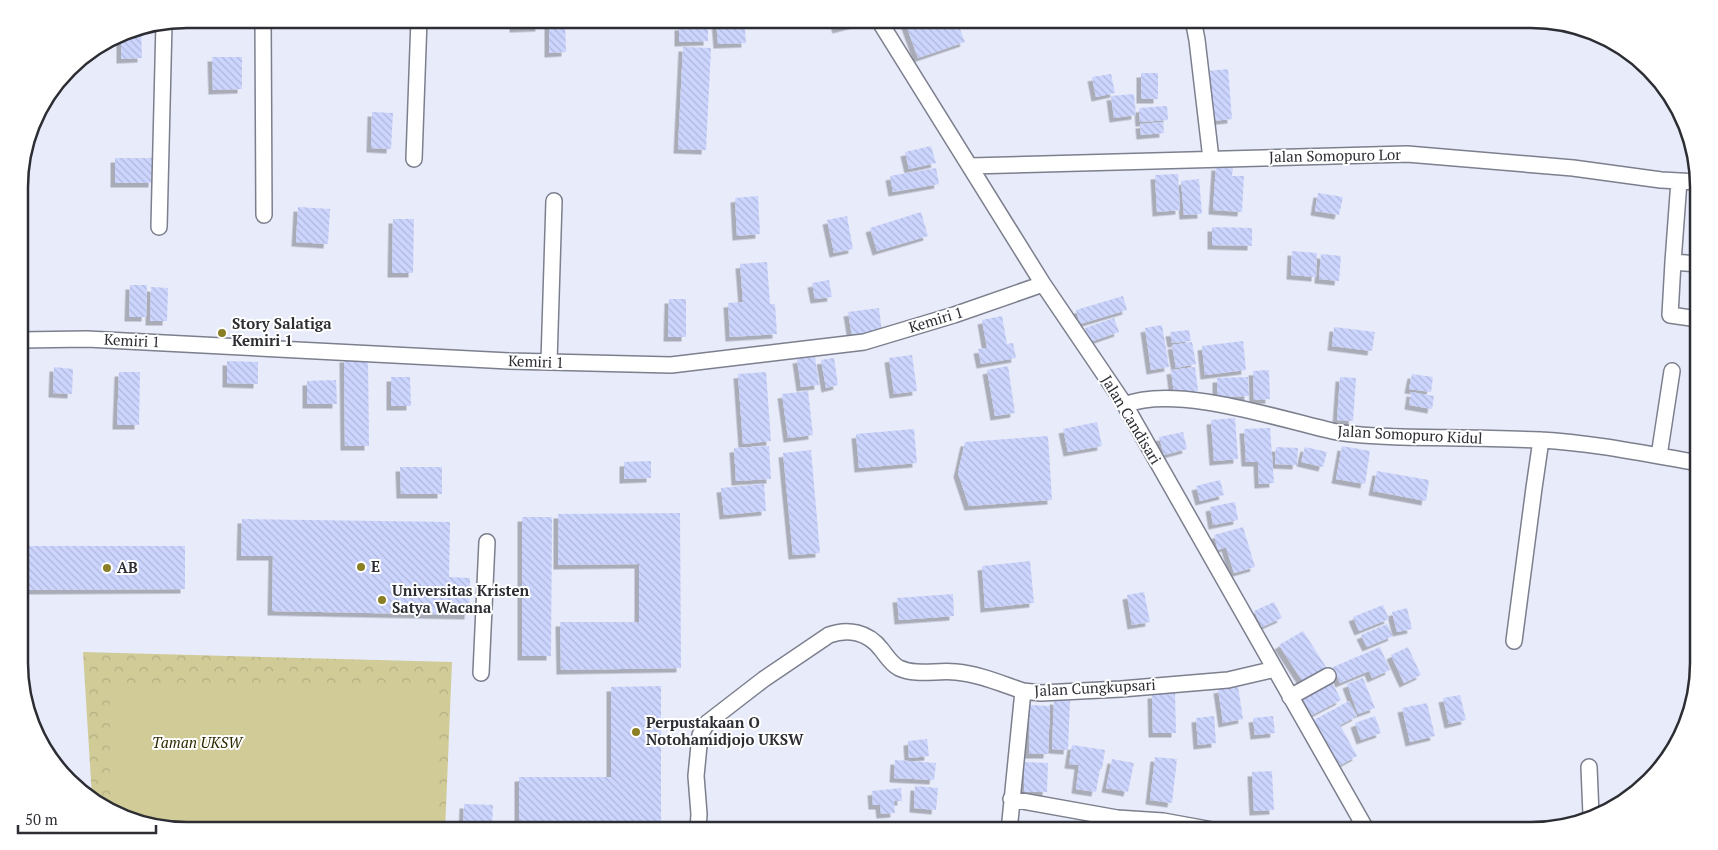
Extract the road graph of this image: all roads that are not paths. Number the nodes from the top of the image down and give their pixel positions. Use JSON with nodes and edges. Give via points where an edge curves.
{"nodes":[{"id":1,"x":263,"y":27,"type":"edge"},
{"id":2,"x":419,"y":27,"type":"edge"},
{"id":3,"x":883,"y":27,"type":"edge"},
{"id":4,"x":1195,"y":27,"type":"edge"},
{"id":5,"x":164,"y":29,"type":"edge"},
{"id":6,"x":414,"y":159,"type":"dead end"},
{"id":7,"x":1211,"y":159,"type":"junction"},
{"id":8,"x":970,"y":166,"type":"junction"},
{"id":9,"x":1679,"y":181,"type":"junction"},
{"id":10,"x":1690,"y":182,"type":"edge"},
{"id":11,"x":554,"y":200,"type":"dead end"},
{"id":12,"x":264,"y":215,"type":"dead end"},
{"id":13,"x":159,"y":228,"type":"dead end"},
{"id":14,"x":1672,"y":262,"type":"junction"},
{"id":15,"x":1690,"y":263,"type":"edge"},
{"id":16,"x":1043,"y":284,"type":"junction"},
{"id":17,"x":1690,"y":318,"type":"edge"},
{"id":18,"x":28,"y":340,"type":"edge"},
{"id":19,"x":549,"y":362,"type":"junction"},
{"id":20,"x":1672,"y":371,"type":"dead end"},
{"id":21,"x":1125,"y":405,"type":"junction"},
{"id":22,"x":1542,"y":440,"type":"junction"},
{"id":23,"x":1659,"y":456,"type":"junction"},
{"id":24,"x":1690,"y":461,"type":"edge"},
{"id":25,"x":487,"y":542,"type":"dead end"},
{"id":26,"x":1514,"y":641,"type":"dead end"},
{"id":27,"x":1275,"y":669,"type":"junction"},
{"id":28,"x":481,"y":673,"type":"dead end"},
{"id":29,"x":1328,"y":676,"type":"dead end"},
{"id":30,"x":1023,"y":691,"type":"junction"},
{"id":31,"x":1290,"y":697,"type":"junction"},
{"id":32,"x":1589,"y":767,"type":"dead end"},
{"id":33,"x":1011,"y":799,"type":"junction"},
{"id":34,"x":1590,"y":811,"type":"edge"},
{"id":35,"x":699,"y":822,"type":"edge"},
{"id":36,"x":1010,"y":822,"type":"edge"},
{"id":37,"x":1107,"y":822,"type":"edge"},
{"id":38,"x":1147,"y":822,"type":"edge"},
{"id":39,"x":1168,"y":822,"type":"edge"},
{"id":40,"x":1362,"y":822,"type":"edge"}],
"edges":[{"from":1,"to":12,"type":"street"},
{"from":2,"to":6,"type":"street"},
{"from":3,"to":8,"type":"street","name":"Jalan Candisari"},
{"from":4,"to":7,"type":"street"},
{"from":5,"to":13,"type":"street"},
{"from":7,"to":8,"type":"street","name":"Jalan Somopuro Lor"},
{"from":7,"to":9,"type":"street","name":"Jalan Somopuro Lor","via":[[1407,154]]},
{"from":8,"to":16,"type":"street","name":"Jalan Candisari"},
{"from":9,"to":10,"type":"street","name":"Jalan Somopuro Lor"},
{"from":9,"to":14,"type":"street"},
{"from":11,"to":19,"type":"street"},
{"from":14,"to":15,"type":"street"},
{"from":14,"to":17,"type":"street","via":[[1670,315]]},
{"from":16,"to":19,"type":"street","name":"Kemiri 1","via":[[864,342],[671,365]]},
{"from":16,"to":21,"type":"street","name":"Jalan Candisari"},
{"from":18,"to":19,"type":"street","name":"Kemiri 1","via":[[87,339]]},
{"from":20,"to":23,"type":"street"},
{"from":21,"to":22,"type":"street","name":"Jalan Somopuro Kidul","via":[[1137,400],[1167,398],[1217,404],[1335,432]]},
{"from":21,"to":27,"type":"street","name":"Jalan Candisari"},
{"from":22,"to":23,"type":"street","name":"Jalan Somopuro Kidul"},
{"from":22,"to":26,"type":"street"},
{"from":23,"to":24,"type":"street","name":"Jalan Somopuro Kidul"},
{"from":25,"to":28,"type":"street"},
{"from":27,"to":30,"type":"street","name":"Jalan Cungkupsari","via":[[1228,680],[1121,689]]},
{"from":27,"to":31,"type":"street","name":"Jalan Candisari"},
{"from":29,"to":31,"type":"street"},
{"from":30,"to":33,"type":"street","name":"Jalan Cungkupsari"},
{"from":30,"to":35,"type":"street","via":[[957,672],[917,673],[899,668],[871,639],[852,631],[829,634],[707,723],[700,735],[698,751]]},
{"from":31,"to":40,"type":"street","name":"Jalan Candisari"},
{"from":32,"to":34,"type":"street"},
{"from":33,"to":36,"type":"street","name":"Jalan Cungkupsari"},
{"from":33,"to":37,"type":"street"},
{"from":38,"to":39,"type":"street"}]}
